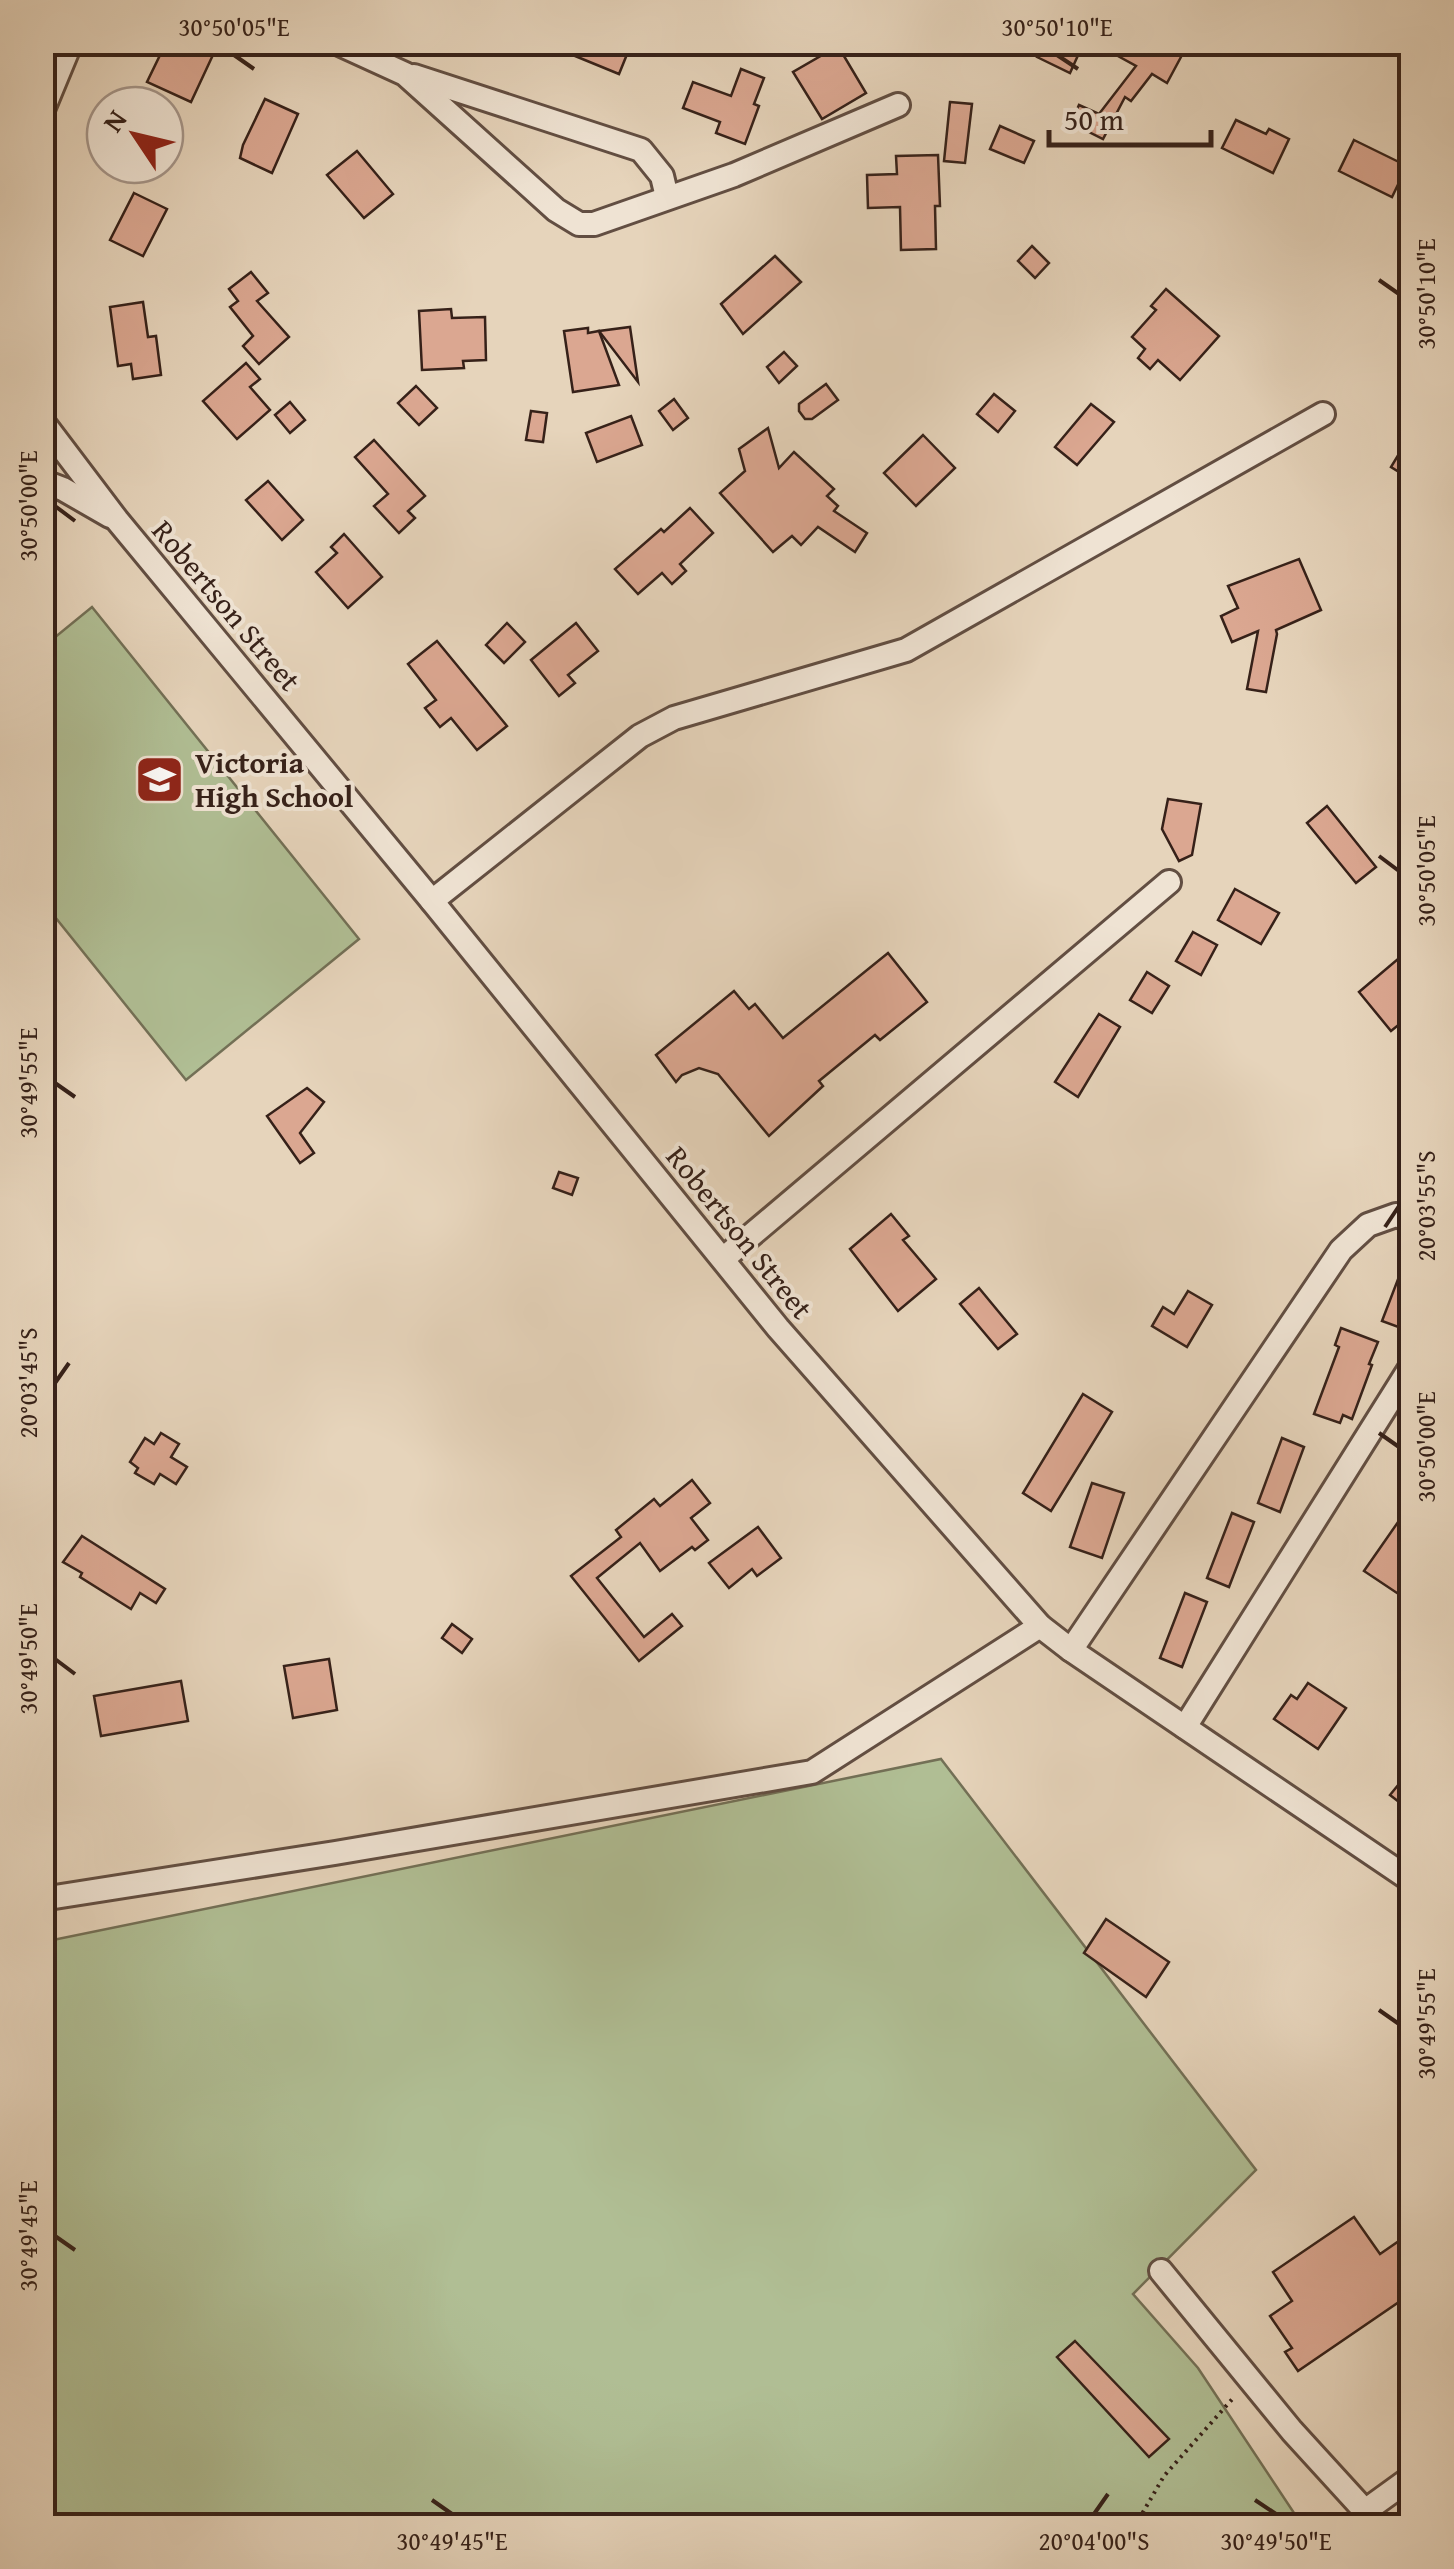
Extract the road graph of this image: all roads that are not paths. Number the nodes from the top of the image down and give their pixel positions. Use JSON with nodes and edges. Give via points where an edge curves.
{"nodes":[{"id":1,"x":71,"y":42,"type":"edge"},
{"id":2,"x":335,"y":42,"type":"edge"},
{"id":3,"x":406,"y":74,"type":"junction"},
{"id":4,"x":898,"y":105,"type":"dead end"},
{"id":5,"x":42,"y":112,"type":"edge"},
{"id":6,"x":667,"y":198,"type":"junction"},
{"id":7,"x":1323,"y":414,"type":"dead end"},
{"id":8,"x":42,"y":422,"type":"edge"},
{"id":9,"x":42,"y":481,"type":"edge"},
{"id":10,"x":118,"y":520,"type":"junction"},
{"id":11,"x":1169,"y":882,"type":"dead end"},
{"id":12,"x":432,"y":901,"type":"junction"},
{"id":13,"x":1412,"y":1221,"type":"edge"},
{"id":14,"x":723,"y":1259,"type":"junction"},
{"id":15,"x":1412,"y":1365,"type":"edge"},
{"id":16,"x":1040,"y":1626,"type":"junction"},
{"id":17,"x":1071,"y":1650,"type":"junction"},
{"id":18,"x":1185,"y":1727,"type":"junction"},
{"id":19,"x":1412,"y":1881,"type":"edge"},
{"id":20,"x":42,"y":1899,"type":"edge"},
{"id":21,"x":1161,"y":2271,"type":"dead end"},
{"id":22,"x":1412,"y":2477,"type":"edge"},
{"id":23,"x":1360,"y":2519,"type":"edge"}],
"edges":[{"from":1,"to":5,"type":"street"},
{"from":2,"to":3,"type":"street"},
{"from":3,"to":6,"type":"street","via":[[641,150],[662,176]]},
{"from":3,"to":6,"type":"street","via":[[579,224]]},
{"from":4,"to":6,"type":"street"},
{"from":7,"to":12,"type":"street","via":[[906,650],[674,718],[640,736]]},
{"from":8,"to":10,"type":"street","name":"Robertson Street"},
{"from":9,"to":10,"type":"street","name":"Robertson Street"},
{"from":10,"to":12,"type":"street","name":"Robertson Street"},
{"from":11,"to":14,"type":"street"},
{"from":12,"to":14,"type":"street","name":"Robertson Street"},
{"from":13,"to":17,"type":"street","via":[[1396,1214],[1368,1226],[1341,1250]]},
{"from":14,"to":16,"type":"street","name":"Robertson Street"},
{"from":15,"to":18,"type":"street"},
{"from":16,"to":17,"type":"street","name":"Robertson Street"},
{"from":16,"to":20,"type":"street","via":[[812,1772]]},
{"from":17,"to":18,"type":"street","name":"Robertson Street"},
{"from":18,"to":19,"type":"street","name":"Robertson Street"},
{"from":21,"to":23,"type":"street"},
{"from":22,"to":23,"type":"street"}]}
